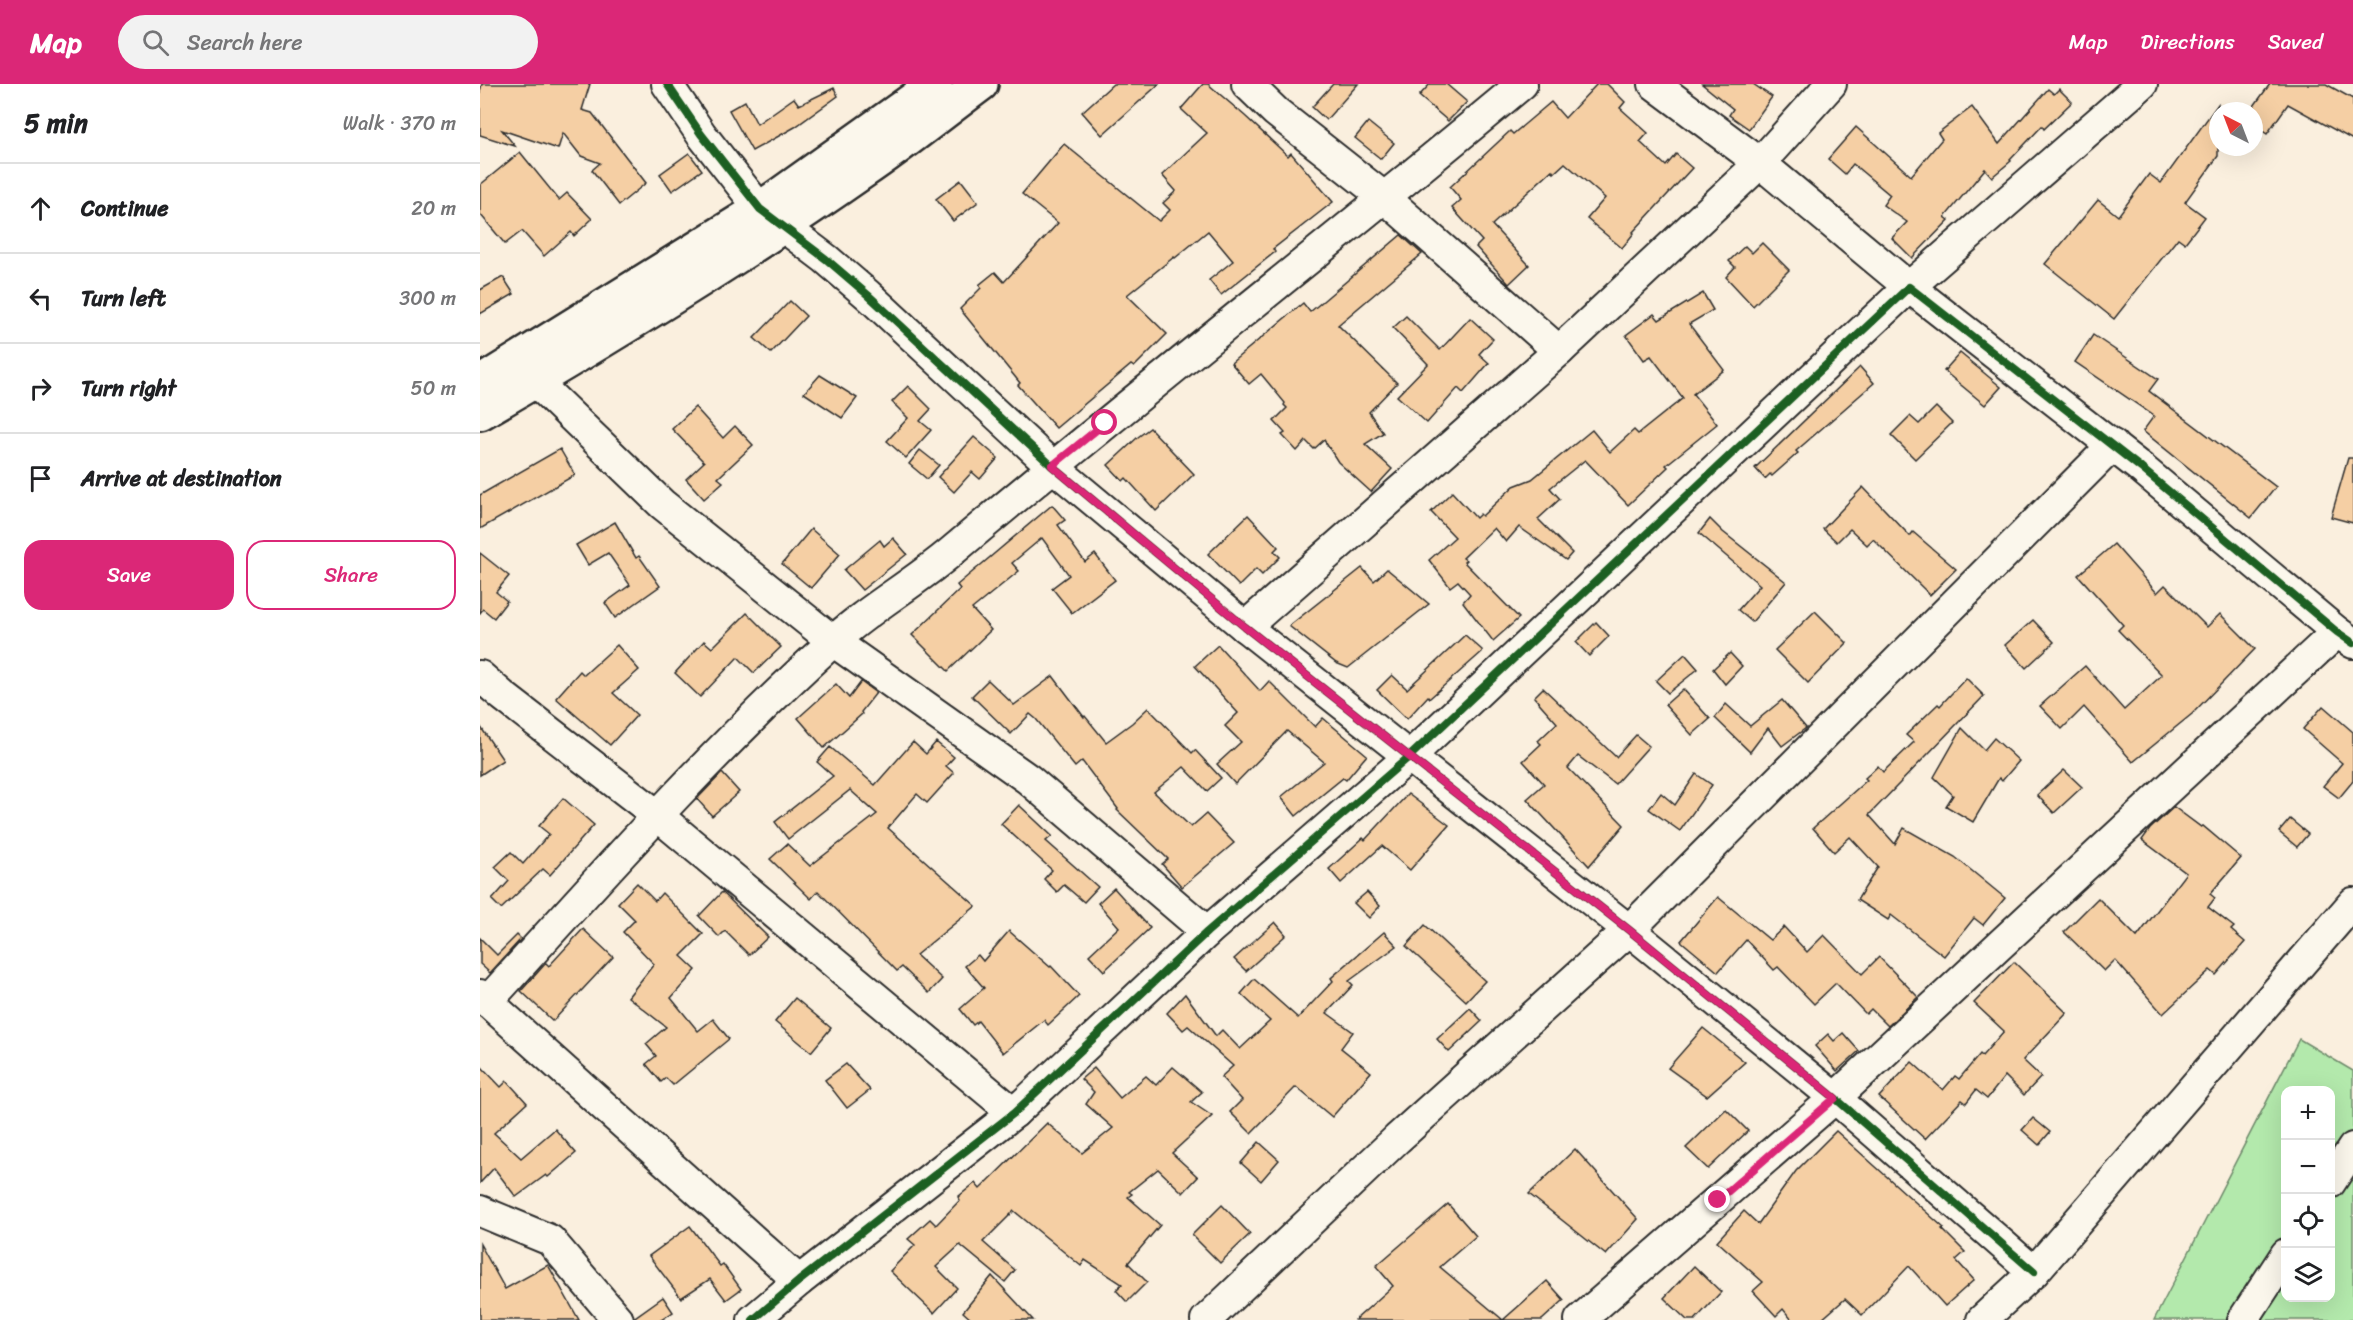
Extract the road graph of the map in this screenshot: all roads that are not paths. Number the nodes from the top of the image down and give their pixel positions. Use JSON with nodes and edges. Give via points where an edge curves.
{"nodes":[{"id":1,"x":934,"y":84,"type":"edge"},
{"id":2,"x":981,"y":84,"type":"edge"},
{"id":3,"x":1247,"y":84,"type":"edge"},
{"id":4,"x":1522,"y":84,"type":"edge"},
{"id":5,"x":1654,"y":84,"type":"edge"},
{"id":6,"x":1831,"y":84,"type":"edge"},
{"id":7,"x":2142,"y":84,"type":"edge"},
{"id":8,"x":673,"y":85,"type":"edge"},
{"id":9,"x":1760,"y":163,"type":"junction"},
{"id":10,"x":1385,"y":198,"type":"junction"},
{"id":11,"x":771,"y":218,"type":"junction"},
{"id":12,"x":1909,"y":287,"type":"junction"},
{"id":13,"x":1559,"y":351,"type":"junction"},
{"id":14,"x":535,"y":381,"type":"junction"},
{"id":15,"x":480,"y":383,"type":"edge"},
{"id":16,"x":480,"y":413,"type":"edge"},
{"id":17,"x":2113,"y":446,"type":"junction"},
{"id":18,"x":1052,"y":466,"type":"junction"},
{"id":19,"x":1245,"y":627,"type":"junction"},
{"id":20,"x":2345,"y":638,"type":"edge"},
{"id":21,"x":833,"y":641,"type":"junction"},
{"id":22,"x":480,"y":676,"type":"edge"},
{"id":23,"x":1410,"y":756,"type":"junction"},
{"id":24,"x":657,"y":814,"type":"junction"},
{"id":25,"x":2353,"y":903,"type":"edge"},
{"id":26,"x":1629,"y":930,"type":"junction"},
{"id":27,"x":1207,"y":932,"type":"junction"},
{"id":28,"x":484,"y":999,"type":"edge"},
{"id":29,"x":1835,"y":1098,"type":"junction"},
{"id":30,"x":1014,"y":1113,"type":"junction"},
{"id":31,"x":2353,"y":1148,"type":"edge"},
{"id":32,"x":2335,"y":1177,"type":"edge"},
{"id":33,"x":480,"y":1211,"type":"edge"},
{"id":34,"x":2281,"y":1262,"type":"edge"},
{"id":35,"x":2034,"y":1272,"type":"junction"},
{"id":36,"x":799,"y":1281,"type":"junction"},
{"id":37,"x":618,"y":1320,"type":"edge"},
{"id":38,"x":753,"y":1320,"type":"edge"},
{"id":39,"x":1206,"y":1320,"type":"edge"},
{"id":40,"x":1580,"y":1320,"type":"edge"},
{"id":41,"x":1982,"y":1320,"type":"edge"},
{"id":42,"x":2243,"y":1320,"type":"edge"}],
"edges":[{"from":1,"to":11,"type":"main road"},
{"from":2,"to":11,"type":"main road","via":[[866,170]]},
{"from":3,"to":10,"type":"street","via":[[1276,112]]},
{"from":4,"to":10,"type":"street"},
{"from":5,"to":9,"type":"street"},
{"from":6,"to":9,"type":"street"},
{"from":7,"to":12,"type":"street"},
{"from":8,"to":11,"type":"street","via":[[701,134]]},
{"from":9,"to":12,"type":"street"},
{"from":9,"to":13,"type":"street"},
{"from":10,"to":13,"type":"street"},
{"from":10,"to":18,"type":"street"},
{"from":11,"to":14,"type":"main road","via":[[663,304]]},
{"from":11,"to":15,"type":"main road"},
{"from":11,"to":18,"type":"street","via":[[868,295]]},
{"from":12,"to":17,"type":"street"},
{"from":12,"to":23,"type":"street"},
{"from":13,"to":19,"type":"street"},
{"from":14,"to":16,"type":"main road"},
{"from":14,"to":21,"type":"street","via":[[662,504]]},
{"from":17,"to":20,"type":"street"},
{"from":17,"to":26,"type":"street"},
{"from":18,"to":19,"type":"street"},
{"from":18,"to":21,"type":"street","via":[[946,556]]},
{"from":19,"to":23,"type":"street"},
{"from":20,"to":29,"type":"street"},
{"from":21,"to":24,"type":"street","via":[[748,720]]},
{"from":21,"to":27,"type":"street","via":[[1028,778]]},
{"from":22,"to":24,"type":"street"},
{"from":23,"to":26,"type":"street"},
{"from":23,"to":27,"type":"street"},
{"from":24,"to":28,"type":"street"},
{"from":24,"to":30,"type":"street"},
{"from":25,"to":35,"type":"street"},
{"from":26,"to":29,"type":"street"},
{"from":26,"to":39,"type":"street","via":[[1397,1139]]},
{"from":27,"to":30,"type":"street"},
{"from":28,"to":36,"type":"street"},
{"from":29,"to":35,"type":"street"},
{"from":29,"to":40,"type":"street"},
{"from":30,"to":36,"type":"street"},
{"from":31,"to":32,"type":"street"},
{"from":33,"to":37,"type":"street","via":[[549,1240]]},
{"from":34,"to":42,"type":"street"},
{"from":35,"to":41,"type":"street"},
{"from":36,"to":38,"type":"street"}]}
